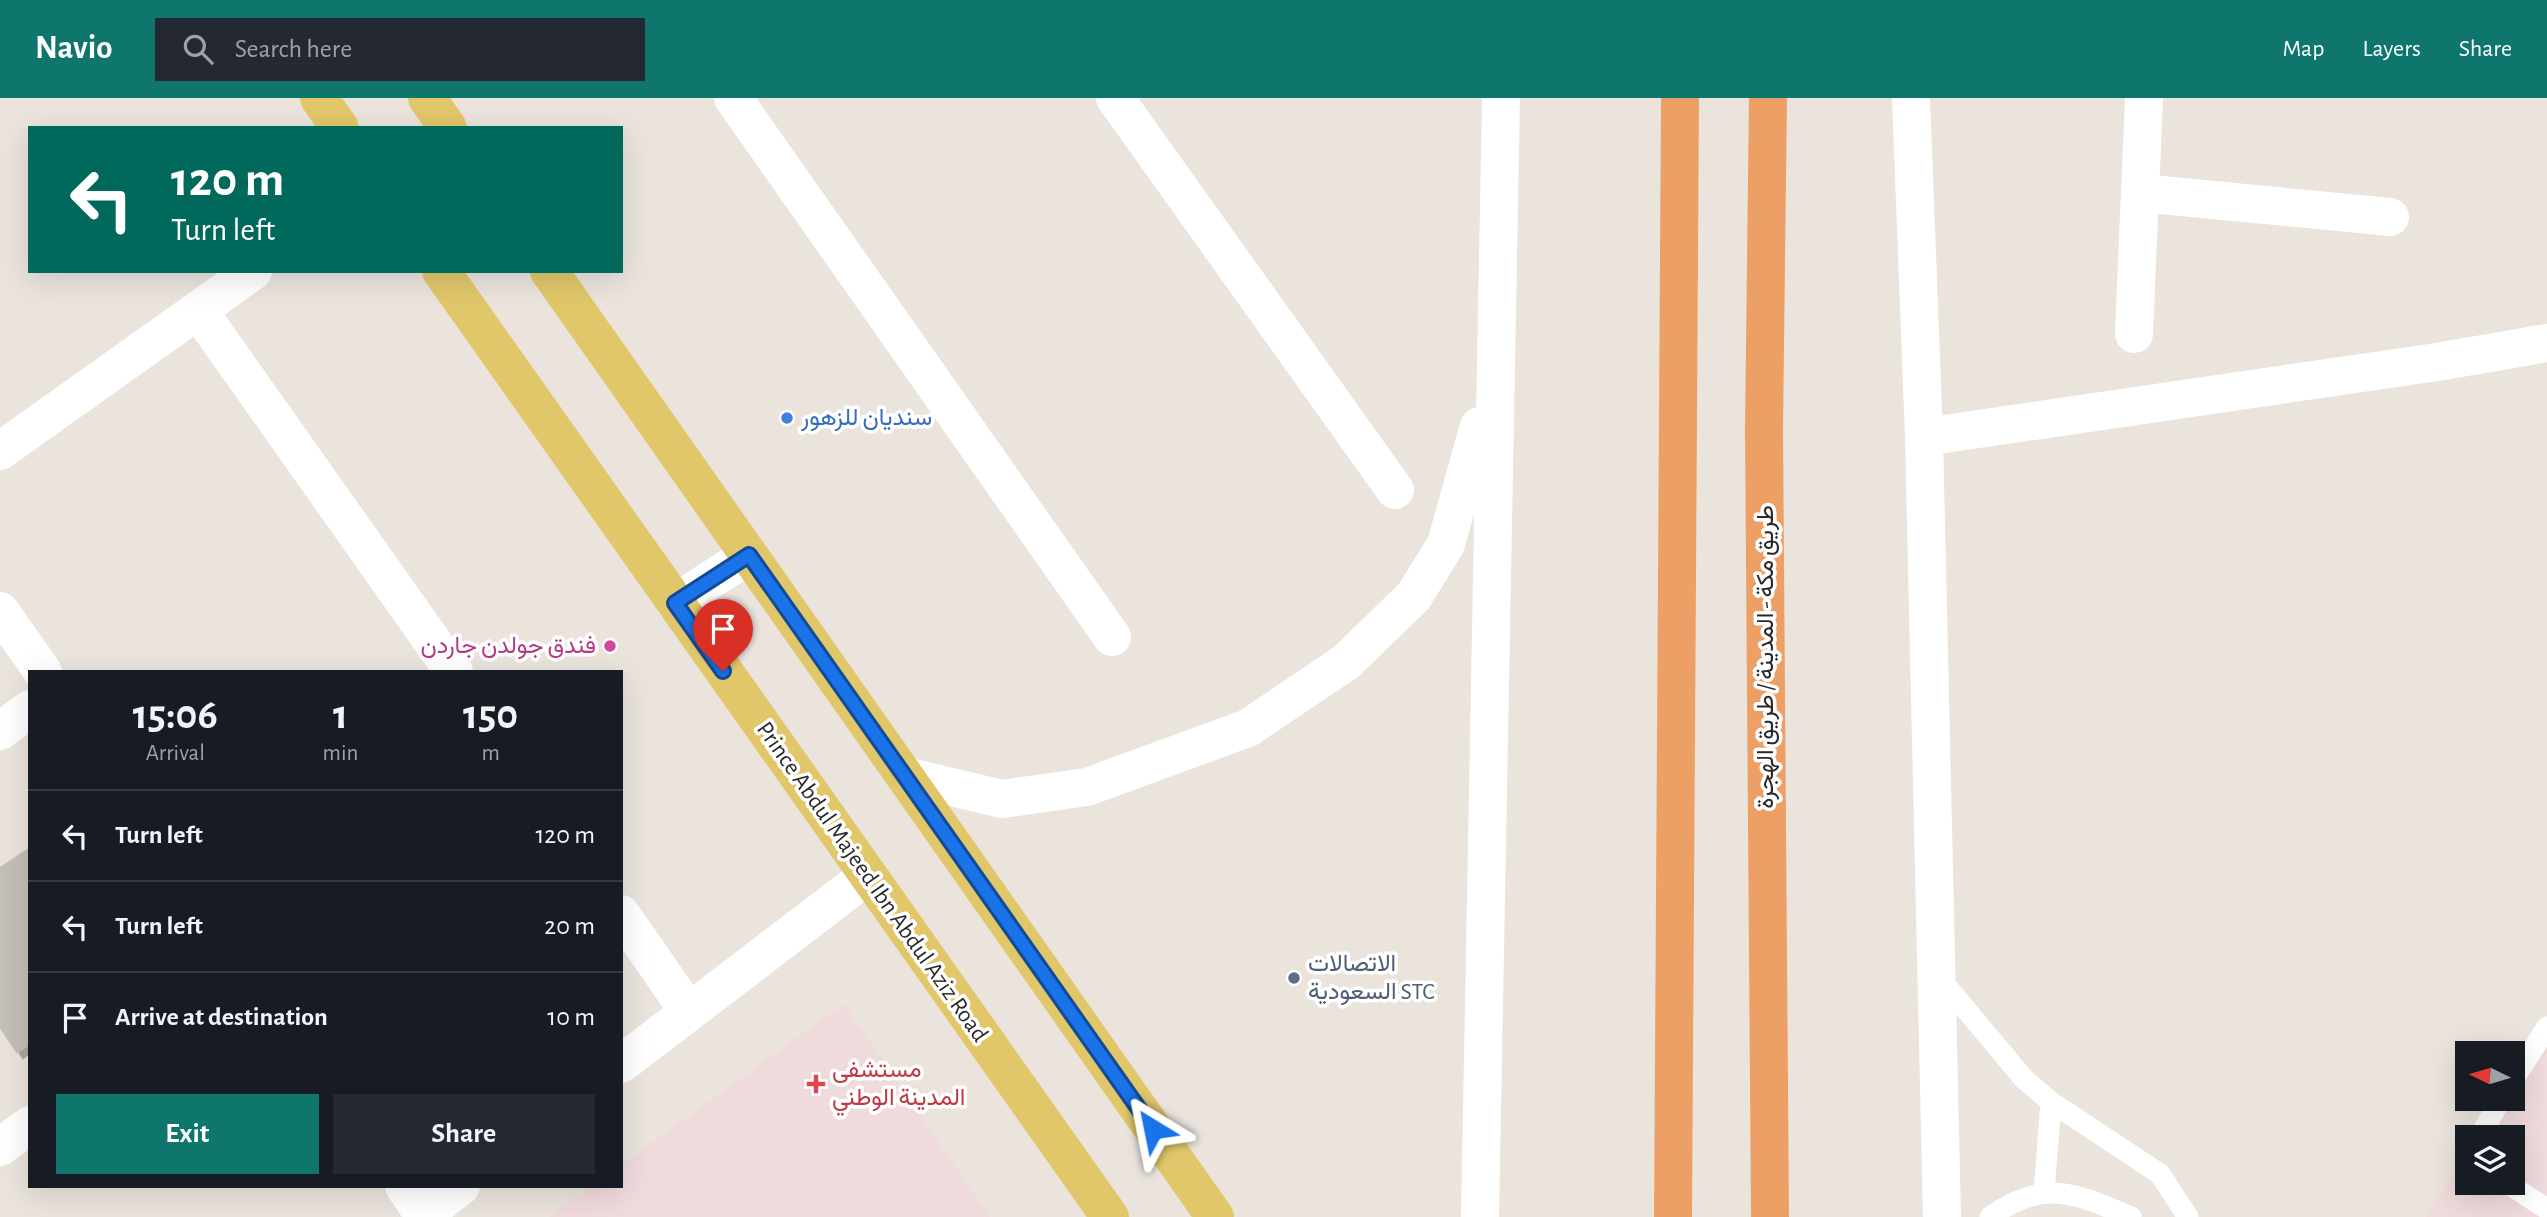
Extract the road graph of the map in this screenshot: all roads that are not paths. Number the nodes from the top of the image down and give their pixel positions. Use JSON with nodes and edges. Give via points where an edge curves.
{"nodes":[{"id":1,"x":319,"y":98,"type":"edge"},
{"id":2,"x":427,"y":98,"type":"edge"},
{"id":3,"x":733,"y":98,"type":"edge"},
{"id":4,"x":1115,"y":98,"type":"edge"},
{"id":5,"x":1501,"y":98,"type":"edge"},
{"id":6,"x":1680,"y":98,"type":"edge"},
{"id":7,"x":1769,"y":98,"type":"edge"},
{"id":8,"x":1911,"y":98,"type":"edge"},
{"id":9,"x":2144,"y":98,"type":"edge"},
{"id":10,"x":339,"y":126,"type":"edge"},
{"id":11,"x":447,"y":126,"type":"edge"},
{"id":12,"x":2140,"y":193,"type":"junction"},
{"id":13,"x":2390,"y":217,"type":"dead end"},
{"id":14,"x":250,"y":273,"type":"edge"},
{"id":15,"x":442,"y":273,"type":"edge"},
{"id":16,"x":550,"y":273,"type":"edge"},
{"id":17,"x":198,"y":310,"type":"junction"},
{"id":18,"x":2134,"y":334,"type":"dead end"},
{"id":19,"x":2547,"y":343,"type":"edge"},
{"id":20,"x":2437,"y":362,"type":"junction"},
{"id":21,"x":2547,"y":369,"type":"edge"},
{"id":22,"x":1494,"y":373,"type":"junction"},
{"id":23,"x":1924,"y":437,"type":"junction"},
{"id":24,"x":0,"y":451,"type":"edge"},
{"id":25,"x":1395,"y":490,"type":"dead end"},
{"id":26,"x":749,"y":555,"type":"junction"},
{"id":27,"x":675,"y":603,"type":"junction"},
{"id":28,"x":0,"y":611,"type":"edge"},
{"id":29,"x":1112,"y":637,"type":"dead end"},
{"id":30,"x":42,"y":670,"type":"edge"},
{"id":31,"x":453,"y":670,"type":"edge"},
{"id":32,"x":28,"y":710,"type":"edge"},
{"id":33,"x":0,"y":731,"type":"edge"},
{"id":34,"x":905,"y":776,"type":"junction"},
{"id":35,"x":867,"y":876,"type":"junction"},
{"id":36,"x":623,"y":917,"type":"edge"},
{"id":37,"x":1936,"y":974,"type":"junction"},
{"id":38,"x":689,"y":1012,"type":"junction"},
{"id":39,"x":2547,"y":1027,"type":"edge"},
{"id":40,"x":2525,"y":1061,"type":"edge"},
{"id":41,"x":623,"y":1062,"type":"edge"},
{"id":42,"x":2051,"y":1102,"type":"junction"},
{"id":43,"x":28,"y":1126,"type":"edge"},
{"id":44,"x":0,"y":1147,"type":"edge"},
{"id":45,"x":457,"y":1188,"type":"edge"},
{"id":46,"x":2044,"y":1193,"type":"junction"},
{"id":47,"x":2525,"y":1195,"type":"edge"},
{"id":48,"x":1474,"y":1207,"type":"edge"},
{"id":49,"x":418,"y":1209,"type":"edge"},
{"id":50,"x":2547,"y":1209,"type":"edge"},
{"id":51,"x":1110,"y":1217,"type":"edge"},
{"id":52,"x":1215,"y":1217,"type":"edge"},
{"id":53,"x":1673,"y":1217,"type":"edge"},
{"id":54,"x":1769,"y":1217,"type":"edge"},
{"id":55,"x":1942,"y":1217,"type":"edge"},
{"id":56,"x":1990,"y":1217,"type":"edge"},
{"id":57,"x":2131,"y":1217,"type":"edge"},
{"id":58,"x":2188,"y":1217,"type":"edge"}],
"edges":[{"from":1,"to":10,"type":"main road"},
{"from":2,"to":11,"type":"main road"},
{"from":3,"to":29,"type":"main road"},
{"from":4,"to":25,"type":"main road"},
{"from":5,"to":22,"type":"main road"},
{"from":6,"to":53,"type":"highway"},
{"from":7,"to":54,"type":"highway","name":"طريق مكة - المدينة / طريق الهجرة","via":[[1764,443]]},
{"from":8,"to":23,"type":"main road"},
{"from":9,"to":12,"type":"main road"},
{"from":12,"to":13,"type":"main road"},
{"from":12,"to":18,"type":"main road"},
{"from":14,"to":17,"type":"main road"},
{"from":15,"to":27,"type":"main road","name":"Prince Abdul Majeed Ibn Abdul Aziz Road"},
{"from":16,"to":26,"type":"main road"},
{"from":17,"to":24,"type":"main road"},
{"from":17,"to":31,"type":"main road"},
{"from":19,"to":20,"type":"main road"},
{"from":20,"to":21,"type":"main road"},
{"from":20,"to":23,"type":"main road"},
{"from":22,"to":34,"type":"main road","via":[[1446,544],[1414,597],[1346,662],[1248,728],[1087,788],[1002,799]]},
{"from":22,"to":48,"type":"main road"},
{"from":23,"to":37,"type":"main road"},
{"from":26,"to":27,"type":"main road"},
{"from":26,"to":34,"type":"main road"},
{"from":27,"to":35,"type":"main road","name":"Prince Abdul Majeed Ibn Abdul Aziz Road"},
{"from":28,"to":30,"type":"main road"},
{"from":32,"to":33,"type":"main road"},
{"from":34,"to":52,"type":"main road"},
{"from":35,"to":38,"type":"main road"},
{"from":35,"to":51,"type":"main road","name":"Prince Abdul Majeed Ibn Abdul Aziz Road"},
{"from":36,"to":38,"type":"main road"},
{"from":37,"to":42,"type":"lane","via":[[2024,1079]]},
{"from":37,"to":55,"type":"main road"},
{"from":38,"to":41,"type":"main road"},
{"from":39,"to":40,"type":"lane"},
{"from":42,"to":46,"type":"lane"},
{"from":42,"to":58,"type":"lane","via":[[2160,1174]]},
{"from":43,"to":44,"type":"main road"},
{"from":45,"to":49,"type":"main road"},
{"from":46,"to":56,"type":"lane","via":[[2015,1200]]},
{"from":46,"to":57,"type":"lane","via":[[2081,1195]]},
{"from":47,"to":50,"type":"lane"}]}
